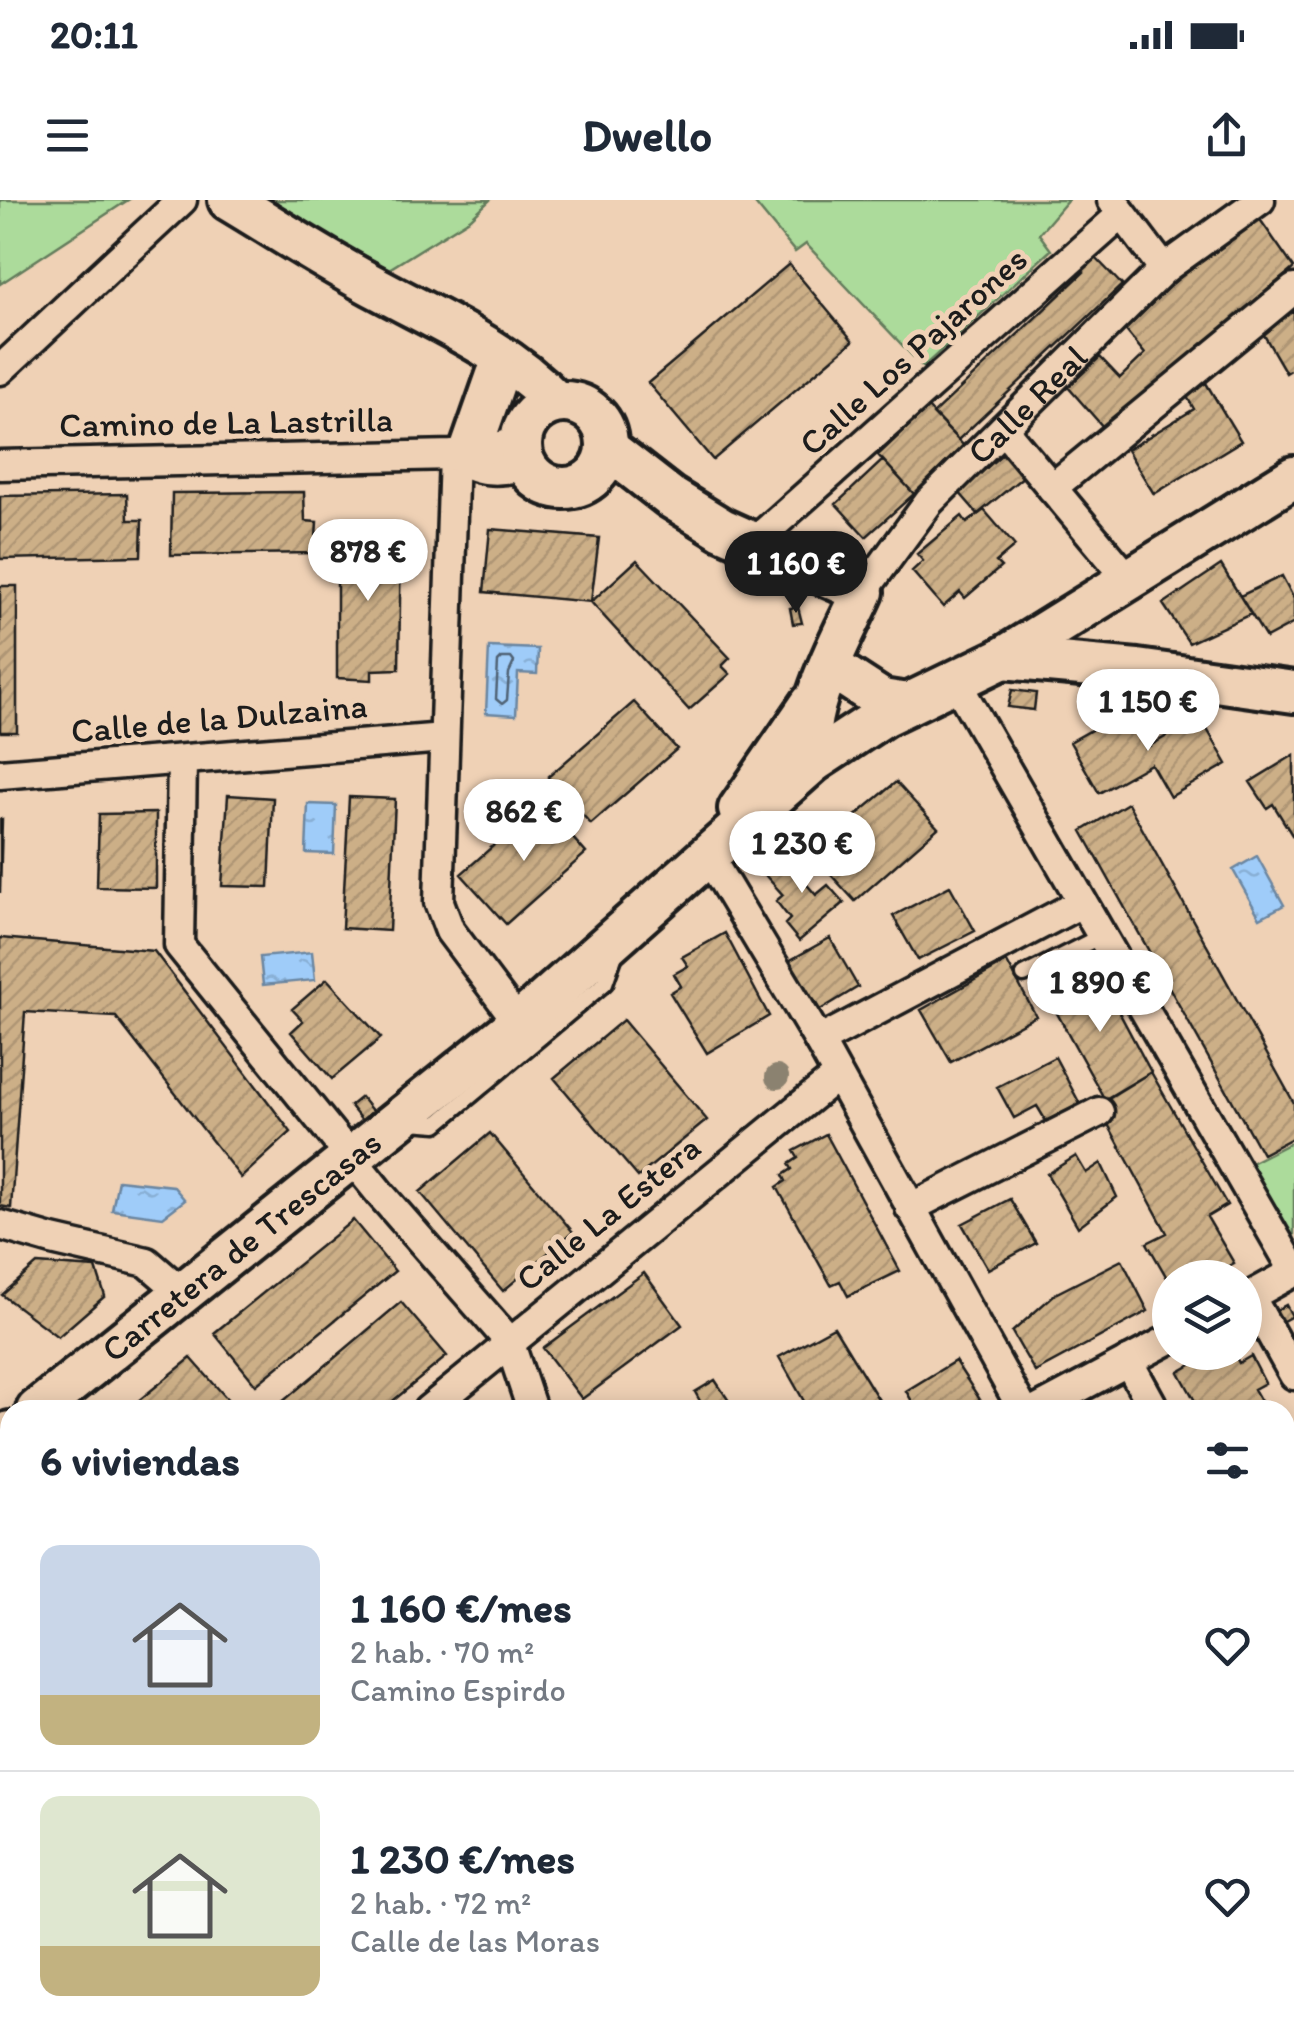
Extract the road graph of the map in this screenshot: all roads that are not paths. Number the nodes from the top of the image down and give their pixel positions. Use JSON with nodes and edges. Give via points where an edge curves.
{"nodes":[{"id":1,"x":182,"y":200,"type":"edge"},
{"id":2,"x":229,"y":200,"type":"edge"},
{"id":3,"x":1260,"y":200,"type":"edge"},
{"id":4,"x":1117,"y":207,"type":"edge"},
{"id":5,"x":1164,"y":269,"type":"junction"},
{"id":6,"x":1294,"y":289,"type":"edge"},
{"id":7,"x":437,"y":318,"type":"junction"},
{"id":8,"x":0,"y":370,"type":"edge"},
{"id":9,"x":497,"y":375,"type":"junction"},
{"id":10,"x":1003,"y":429,"type":"junction"},
{"id":11,"x":533,"y":432,"type":"junction"},
{"id":12,"x":462,"y":453,"type":"junction"},
{"id":13,"x":602,"y":461,"type":"junction"},
{"id":14,"x":0,"y":465,"type":"edge"},
{"id":15,"x":1294,"y":477,"type":"edge"},
{"id":16,"x":1052,"y":488,"type":"junction"},
{"id":17,"x":738,"y":536,"type":"junction"},
{"id":18,"x":1129,"y":580,"type":"junction"},
{"id":19,"x":863,"y":592,"type":"junction"},
{"id":20,"x":1090,"y":604,"type":"junction"},
{"id":21,"x":1003,"y":658,"type":"junction"},
{"id":22,"x":834,"y":670,"type":"junction"},
{"id":23,"x":1137,"y":670,"type":"junction"},
{"id":24,"x":956,"y":682,"type":"junction"},
{"id":25,"x":1294,"y":692,"type":"edge"},
{"id":26,"x":907,"y":704,"type":"junction"},
{"id":27,"x":848,"y":736,"type":"junction"},
{"id":28,"x":444,"y":738,"type":"junction"},
{"id":29,"x":182,"y":760,"type":"junction"},
{"id":30,"x":813,"y":762,"type":"junction"},
{"id":31,"x":0,"y":774,"type":"edge"},
{"id":32,"x":715,"y":851,"type":"junction"},
{"id":33,"x":1082,"y":904,"type":"junction"},
{"id":34,"x":623,"y":933,"type":"junction"},
{"id":35,"x":1100,"y":936,"type":"junction"},
{"id":36,"x":1024,"y":975,"type":"dead end"},
{"id":37,"x":507,"y":1017,"type":"junction"},
{"id":38,"x":819,"y":1040,"type":"junction"},
{"id":39,"x":837,"y":1076,"type":"junction"},
{"id":40,"x":417,"y":1081,"type":"dead end"},
{"id":41,"x":1099,"y":1112,"type":"dead end"},
{"id":42,"x":400,"y":1120,"type":"junction"},
{"id":43,"x":352,"y":1159,"type":"junction"},
{"id":44,"x":910,"y":1208,"type":"junction"},
{"id":45,"x":0,"y":1224,"type":"edge"},
{"id":46,"x":1294,"y":1271,"type":"edge"},
{"id":47,"x":1262,"y":1289,"type":"edge"},
{"id":48,"x":184,"y":1294,"type":"junction"},
{"id":49,"x":1262,"y":1322,"type":"edge"},
{"id":50,"x":509,"y":1341,"type":"junction"},
{"id":51,"x":1152,"y":1348,"type":"edge"},
{"id":52,"x":1128,"y":1361,"type":"junction"},
{"id":53,"x":1294,"y":1375,"type":"edge"},
{"id":54,"x":51,"y":1400,"type":"edge"},
{"id":55,"x":440,"y":1400,"type":"edge"},
{"id":56,"x":529,"y":1400,"type":"edge"},
{"id":57,"x":1017,"y":1400,"type":"edge"},
{"id":58,"x":1056,"y":1400,"type":"edge"},
{"id":59,"x":1149,"y":1400,"type":"edge"}],
"edges":[{"from":1,"to":8,"type":"street"},
{"from":2,"to":7,"type":"street"},
{"from":3,"to":5,"type":"street","name":"Calle Real"},
{"from":4,"to":5,"type":"street"},
{"from":4,"to":17,"type":"street","name":"Calle Los Pajarones"},
{"from":5,"to":10,"type":"street","name":"Calle Real"},
{"from":6,"to":16,"type":"street"},
{"from":7,"to":9,"type":"street"},
{"from":7,"to":11,"type":"street","via":[[528,374]]},
{"from":9,"to":11,"type":"street"},
{"from":9,"to":12,"type":"street"},
{"from":10,"to":16,"type":"street"},
{"from":10,"to":19,"type":"street","name":"Calle Real","via":[[930,502]]},
{"from":11,"to":12,"type":"street","name":"Camino de La Lastrilla"},
{"from":11,"to":13,"type":"street","via":[[538,479],[554,487],[581,484]]},
{"from":11,"to":13,"type":"street","via":[[567,401],[589,409],[603,426]]},
{"from":12,"to":14,"type":"street","name":"Camino de La Lastrilla"},
{"from":12,"to":28,"type":"street"},
{"from":13,"to":17,"type":"street","via":[[656,512]]},
{"from":15,"to":18,"type":"street","name":"Carretera de Trescasas"},
{"from":16,"to":18,"type":"street"},
{"from":17,"to":19,"type":"street"},
{"from":18,"to":20,"type":"street","name":"Carretera de Trescasas"},
{"from":19,"to":22,"type":"street","name":"Calle Real"},
{"from":20,"to":21,"type":"street","name":"Carretera de Trescasas"},
{"from":20,"to":23,"type":"street","via":[[1101,643]]},
{"from":21,"to":23,"type":"street"},
{"from":21,"to":24,"type":"street","name":"Carretera de Trescasas"},
{"from":22,"to":26,"type":"street","via":[[872,696]]},
{"from":22,"to":27,"type":"street","name":"Calle Real"},
{"from":22,"to":30,"type":"street","name":"Calle Real","via":[[809,728]]},
{"from":22,"to":32,"type":"street","name":"Calle Real"},
{"from":23,"to":25,"type":"street"},
{"from":24,"to":26,"type":"street","name":"Carretera de Trescasas"},
{"from":24,"to":33,"type":"street"},
{"from":26,"to":27,"type":"street","name":"Carretera de Trescasas"},
{"from":27,"to":30,"type":"street","name":"Carretera de Trescasas"},
{"from":28,"to":29,"type":"street","name":"Calle de la Dulzaina"},
{"from":28,"to":37,"type":"street","via":[[442,916]]},
{"from":29,"to":31,"type":"street","name":"Calle de la Dulzaina"},
{"from":29,"to":43,"type":"street","via":[[179,945]]},
{"from":30,"to":32,"type":"street","name":"Carretera de Trescasas"},
{"from":32,"to":34,"type":"street","name":"Carretera de Trescasas"},
{"from":32,"to":38,"type":"street"},
{"from":33,"to":35,"type":"street"},
{"from":33,"to":38,"type":"street"},
{"from":34,"to":37,"type":"street","name":"Carretera de Trescasas","via":[[558,989]]},
{"from":34,"to":42,"type":"lane","name":"Carretera de Trescasas","via":[[605,984],[437,1124]]},
{"from":35,"to":36,"type":"lane"},
{"from":35,"to":46,"type":"street"},
{"from":37,"to":42,"type":"street","name":"Carretera de Trescasas"},
{"from":38,"to":39,"type":"street"},
{"from":39,"to":44,"type":"street"},
{"from":39,"to":50,"type":"street","name":"Calle La Estera"},
{"from":40,"to":42,"type":"lane","name":"Carretera de Trescasas"},
{"from":41,"to":44,"type":"street"},
{"from":42,"to":43,"type":"street","name":"Carretera de Trescasas"},
{"from":43,"to":48,"type":"street","name":"Carretera de Trescasas"},
{"from":43,"to":50,"type":"street"},
{"from":44,"to":57,"type":"street"},
{"from":45,"to":48,"type":"street","via":[[147,1262]]},
{"from":46,"to":47,"type":"street"},
{"from":48,"to":54,"type":"street","name":"Carretera de Trescasas"},
{"from":49,"to":53,"type":"street"},
{"from":50,"to":55,"type":"street","name":"Calle La Estera"},
{"from":50,"to":56,"type":"street"},
{"from":51,"to":52,"type":"street"},
{"from":52,"to":58,"type":"street"},
{"from":52,"to":59,"type":"street"}]}
